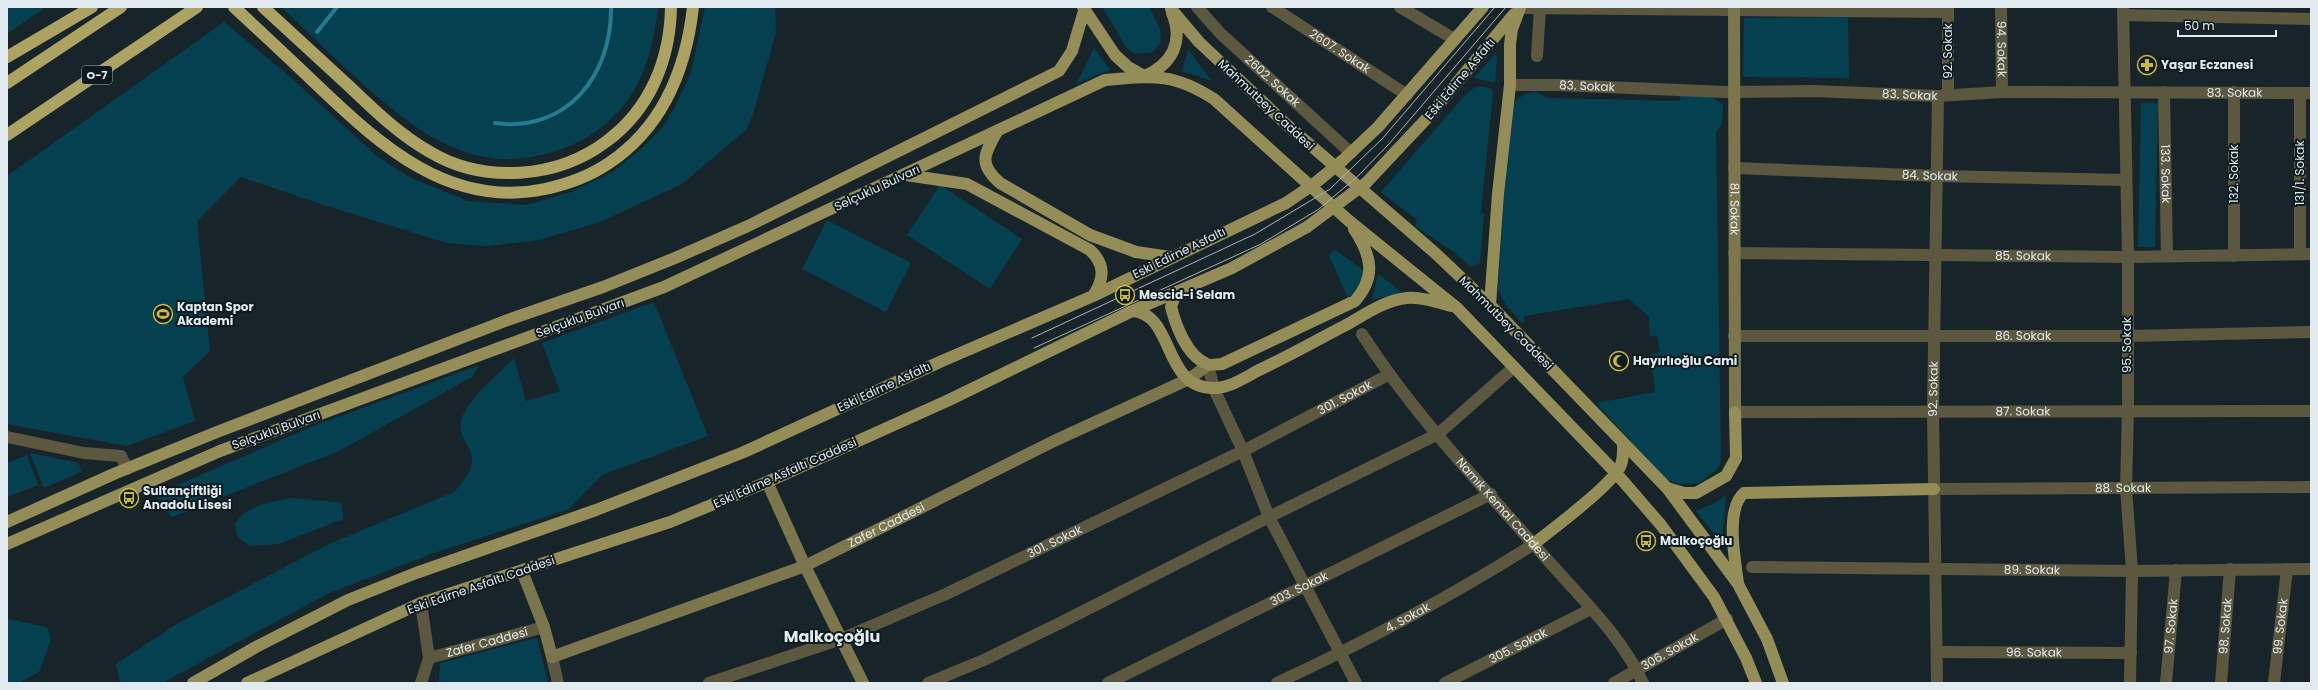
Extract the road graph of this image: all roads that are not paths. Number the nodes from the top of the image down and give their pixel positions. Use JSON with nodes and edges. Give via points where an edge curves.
{"nodes":[{"id":1,"x":92,"y":7,"type":"edge"},
{"id":2,"x":121,"y":7,"type":"edge"},
{"id":3,"x":197,"y":7,"type":"edge"},
{"id":4,"x":209,"y":7,"type":"edge"},
{"id":5,"x":234,"y":7,"type":"edge"},
{"id":6,"x":263,"y":7,"type":"edge"},
{"id":7,"x":671,"y":7,"type":"edge"},
{"id":8,"x":694,"y":7,"type":"edge"},
{"id":9,"x":1197,"y":7,"type":"edge"},
{"id":10,"x":1272,"y":7,"type":"edge"},
{"id":11,"x":1400,"y":7,"type":"edge"},
{"id":12,"x":1483,"y":7,"type":"edge"},
{"id":13,"x":1520,"y":7,"type":"edge"},
{"id":14,"x":2000,"y":7,"type":"edge"},
{"id":15,"x":1170,"y":8,"type":"edge"},
{"id":16,"x":1540,"y":8,"type":"edge"},
{"id":17,"x":1734,"y":8,"type":"edge"},
{"id":18,"x":1083,"y":9,"type":"edge"},
{"id":19,"x":1948,"y":10,"type":"edge"},
{"id":20,"x":2123,"y":11,"type":"edge"},
{"id":21,"x":186,"y":14,"type":"junction"},
{"id":22,"x":2311,"y":20,"type":"edge"},
{"id":23,"x":1454,"y":40,"type":"junction"},
{"id":24,"x":1537,"y":56,"type":"dead end"},
{"id":25,"x":7,"y":57,"type":"edge"},
{"id":26,"x":1144,"y":76,"type":"junction"},
{"id":27,"x":7,"y":83,"type":"edge"},
{"id":28,"x":1510,"y":85,"type":"junction"},
{"id":29,"x":1733,"y":91,"type":"junction"},
{"id":30,"x":2002,"y":92,"type":"junction"},
{"id":31,"x":2124,"y":92,"type":"junction"},
{"id":32,"x":2164,"y":92,"type":"junction"},
{"id":33,"x":2234,"y":92,"type":"junction"},
{"id":34,"x":2306,"y":93,"type":"edge"},
{"id":35,"x":1407,"y":96,"type":"junction"},
{"id":36,"x":1943,"y":96,"type":"junction"},
{"id":37,"x":998,"y":130,"type":"junction"},
{"id":38,"x":7,"y":135,"type":"edge"},
{"id":39,"x":1347,"y":157,"type":"junction"},
{"id":40,"x":1734,"y":168,"type":"junction"},
{"id":41,"x":906,"y":175,"type":"junction"},
{"id":42,"x":1938,"y":176,"type":"junction"},
{"id":43,"x":2125,"y":180,"type":"junction"},
{"id":44,"x":1348,"y":220,"type":"junction"},
{"id":45,"x":1307,"y":227,"type":"joint"},
{"id":46,"x":1734,"y":253,"type":"junction"},
{"id":47,"x":2305,"y":254,"type":"edge"},
{"id":48,"x":1936,"y":256,"type":"junction"},
{"id":49,"x":2167,"y":256,"type":"junction"},
{"id":50,"x":2234,"y":256,"type":"junction"},
{"id":51,"x":1170,"y":257,"type":"junction"},
{"id":52,"x":2128,"y":257,"type":"junction"},
{"id":53,"x":1176,"y":293,"type":"junction"},
{"id":54,"x":1093,"y":296,"type":"junction"},
{"id":55,"x":1490,"y":306,"type":"junction"},
{"id":56,"x":1457,"y":308,"type":"junction"},
{"id":57,"x":1132,"y":311,"type":"junction"},
{"id":58,"x":2311,"y":332,"type":"edge"},
{"id":59,"x":1362,"y":334,"type":"dead end"},
{"id":60,"x":1734,"y":336,"type":"junction"},
{"id":61,"x":1935,"y":336,"type":"junction"},
{"id":62,"x":2127,"y":336,"type":"junction"},
{"id":63,"x":1208,"y":365,"type":"junction"},
{"id":64,"x":1514,"y":368,"type":"junction"},
{"id":65,"x":1388,"y":375,"type":"junction"},
{"id":66,"x":1189,"y":379,"type":"junction"},
{"id":67,"x":1214,"y":388,"type":"junction"},
{"id":68,"x":2128,"y":410,"type":"junction"},
{"id":69,"x":1933,"y":411,"type":"junction"},
{"id":70,"x":1735,"y":412,"type":"junction"},
{"id":71,"x":2311,"y":412,"type":"edge"},
{"id":72,"x":1438,"y":434,"type":"junction"},
{"id":73,"x":7,"y":437,"type":"edge"},
{"id":74,"x":1623,"y":443,"type":"junction"},
{"id":75,"x":1243,"y":451,"type":"junction"},
{"id":76,"x":127,"y":469,"type":"junction"},
{"id":77,"x":1616,"y":473,"type":"junction"},
{"id":78,"x":767,"y":482,"type":"junction"},
{"id":79,"x":2311,"y":487,"type":"edge"},
{"id":80,"x":1667,"y":488,"type":"junction"},
{"id":81,"x":2126,"y":488,"type":"junction"},
{"id":82,"x":1934,"y":489,"type":"junction"},
{"id":83,"x":1490,"y":494,"type":"junction"},
{"id":84,"x":1269,"y":517,"type":"junction"},
{"id":85,"x":7,"y":522,"type":"edge"},
{"id":86,"x":7,"y":544,"type":"edge"},
{"id":87,"x":1534,"y":544,"type":"junction"},
{"id":88,"x":805,"y":566,"type":"junction"},
{"id":89,"x":1752,"y":567,"type":"dead end"},
{"id":90,"x":1935,"y":569,"type":"junction"},
{"id":91,"x":2230,"y":569,"type":"junction"},
{"id":92,"x":2311,"y":569,"type":"edge"},
{"id":93,"x":2132,"y":570,"type":"junction"},
{"id":94,"x":2176,"y":570,"type":"junction"},
{"id":95,"x":2287,"y":570,"type":"junction"},
{"id":96,"x":522,"y":571,"type":"junction"},
{"id":97,"x":1305,"y":584,"type":"junction"},
{"id":98,"x":1738,"y":584,"type":"junction"},
{"id":99,"x":421,"y":603,"type":"junction"},
{"id":100,"x":1591,"y":609,"type":"junction"},
{"id":101,"x":1726,"y":620,"type":"junction"},
{"id":102,"x":544,"y":627,"type":"junction"},
{"id":103,"x":841,"y":639,"type":"junction"},
{"id":104,"x":1937,"y":652,"type":"junction"},
{"id":105,"x":1341,"y":653,"type":"junction"},
{"id":106,"x":2131,"y":653,"type":"junction"},
{"id":107,"x":552,"y":656,"type":"junction"},
{"id":108,"x":429,"y":658,"type":"junction"},
{"id":109,"x":1637,"y":670,"type":"junction"},
{"id":110,"x":193,"y":683,"type":"edge"},
{"id":111,"x":247,"y":683,"type":"edge"},
{"id":112,"x":421,"y":683,"type":"edge"},
{"id":113,"x":558,"y":683,"type":"edge"},
{"id":114,"x":709,"y":683,"type":"edge"},
{"id":115,"x":863,"y":683,"type":"edge"},
{"id":116,"x":928,"y":683,"type":"edge"},
{"id":117,"x":1108,"y":683,"type":"edge"},
{"id":118,"x":1277,"y":683,"type":"edge"},
{"id":119,"x":1356,"y":683,"type":"edge"},
{"id":120,"x":1444,"y":683,"type":"edge"},
{"id":121,"x":1614,"y":683,"type":"edge"},
{"id":122,"x":1643,"y":683,"type":"edge"},
{"id":123,"x":1756,"y":683,"type":"edge"},
{"id":124,"x":1783,"y":683,"type":"edge"},
{"id":125,"x":1938,"y":683,"type":"edge"},
{"id":126,"x":2130,"y":683,"type":"edge"},
{"id":127,"x":2166,"y":683,"type":"edge"},
{"id":128,"x":2221,"y":683,"type":"edge"},
{"id":129,"x":2274,"y":683,"type":"edge"}],
"edges":[{"from":1,"to":25,"type":"highway"},
{"from":2,"to":27,"type":"highway"},
{"from":3,"to":21,"type":"highway","number":"O-7"},
{"from":4,"to":21,"type":"highway"},
{"from":5,"to":8,"type":"highway","via":[[341,108],[403,159],[449,182],[471,188],[526,193],[574,181],[601,168],[624,154],[640,138],[654,122],[670,95],[682,66]]},
{"from":6,"to":7,"type":"highway","via":[[377,113],[412,141],[451,162],[474,168],[516,173],[537,172],[577,159],[599,147],[634,116],[660,73],[668,44]]},
{"from":9,"to":39,"type":"street","name":"2602. Sokak","via":[[1220,33]]},
{"from":10,"to":35,"type":"street","name":"2607. Sokak"},
{"from":11,"to":23,"type":"street"},
{"from":12,"to":23,"type":"main road","name":"Eski Edirne Asfaltı"},
{"from":13,"to":16,"type":"street"},
{"from":13,"to":28,"type":"main road","via":[[1512,29],[1508,63]]},
{"from":13,"to":45,"type":"main road","name":"Eski Edirne Asfaltı","bridge":true,"via":[[1429,116],[1366,183]]},
{"from":14,"to":30,"type":"street","name":"94. Sokak"},
{"from":15,"to":26,"type":"main road","via":[[1177,33],[1174,49],[1169,60],[1158,70]]},
{"from":15,"to":55,"type":"main road","name":"Mahmutbey Caddesi","via":[[1199,42],[1286,124],[1434,252]]},
{"from":16,"to":17,"type":"street"},
{"from":16,"to":24,"type":"street"},
{"from":17,"to":19,"type":"street","via":[[1792,12]]},
{"from":17,"to":29,"type":"street","name":"81. Sokak"},
{"from":18,"to":26,"type":"main road","via":[[1115,55],[1128,67]]},
{"from":18,"to":76,"type":"main road","name":"Selçuklu Bulvarı","via":[[1072,51],[1059,71],[748,226],[603,287],[505,321]]},
{"from":19,"to":36,"type":"street","name":"92. Sokak"},
{"from":20,"to":22,"type":"street"},
{"from":20,"to":31,"type":"street","name":"95. Sokak"},
{"from":21,"to":38,"type":"highway","number":"O-7"},
{"from":23,"to":35,"type":"main road","name":"Eski Edirne Asfaltı"},
{"from":26,"to":37,"type":"main road","name":"Selçuklu Bulvarı","via":[[1105,80]]},
{"from":26,"to":44,"type":"main road","name":"Mahmutbey Caddesi","via":[[1172,78],[1214,99]]},
{"from":28,"to":29,"type":"street","name":"83. Sokak"},
{"from":28,"to":55,"type":"main road","via":[[1498,194]]},
{"from":29,"to":36,"type":"street","name":"83. Sokak"},
{"from":29,"to":40,"type":"street","name":"81. Sokak"},
{"from":30,"to":31,"type":"street","name":"83. Sokak"},
{"from":30,"to":36,"type":"street","name":"83. Sokak"},
{"from":31,"to":32,"type":"street","name":"83. Sokak"},
{"from":31,"to":43,"type":"street","name":"95. Sokak"},
{"from":32,"to":33,"type":"street","name":"83. Sokak"},
{"from":32,"to":49,"type":"street","name":"133. Sokak"},
{"from":33,"to":34,"type":"street","name":"83. Sokak"},
{"from":33,"to":50,"type":"street","name":"132. Sokak"},
{"from":34,"to":47,"type":"street","name":"131/1. Sokak"},
{"from":35,"to":39,"type":"main road","name":"Eski Edirne Asfaltı"},
{"from":36,"to":42,"type":"street","name":"92. Sokak"},
{"from":37,"to":41,"type":"main road","name":"Selçuklu Bulvarı"},
{"from":37,"to":51,"type":"main road","via":[[985,153],[985,164],[989,174],[1000,183],[1090,235],[1136,252]]},
{"from":39,"to":51,"type":"main road","name":"Eski Edirne Asfaltı","bridge":true,"via":[[1286,203]]},
{"from":40,"to":42,"type":"street","name":"84. Sokak"},
{"from":40,"to":46,"type":"street","name":"81. Sokak"},
{"from":41,"to":54,"type":"main road","via":[[967,184],[1090,250],[1098,258],[1103,274]]},
{"from":41,"to":86,"type":"main road","name":"Selçuklu Bulvarı","via":[[664,287],[220,451]]},
{"from":42,"to":43,"type":"street","name":"84. Sokak"},
{"from":42,"to":48,"type":"street","name":"92. Sokak"},
{"from":43,"to":52,"type":"street","name":"95. Sokak"},
{"from":44,"to":56,"type":"main road","name":"Mahmutbey Caddesi"},
{"from":44,"to":63,"type":"main road","via":[[1362,241],[1368,256],[1369,273],[1366,289],[1355,301],[1222,364]]},
{"from":45,"to":53,"type":"main road","name":"Eski Edirne Asfaltı Caddesi","via":[[1232,268]]},
{"from":46,"to":48,"type":"street","name":"85. Sokak"},
{"from":46,"to":60,"type":"street","name":"81. Sokak"},
{"from":47,"to":50,"type":"street","name":"85. Sokak"},
{"from":48,"to":52,"type":"street","name":"85. Sokak"},
{"from":48,"to":61,"type":"street","name":"92. Sokak"},
{"from":49,"to":50,"type":"street","name":"85. Sokak"},
{"from":49,"to":52,"type":"street","name":"85. Sokak"},
{"from":51,"to":54,"type":"main road","name":"Eski Edirne Asfaltı"},
{"from":52,"to":62,"type":"street","name":"95. Sokak"},
{"from":53,"to":57,"type":"main road","name":"Eski Edirne Asfaltı Caddesi"},
{"from":53,"to":63,"type":"main road","via":[[1171,307],[1174,317],[1188,348],[1196,358]]},
{"from":54,"to":110,"type":"main road","name":"Eski Edirne Asfaltı","via":[[942,360],[775,438],[596,510],[416,573],[348,600]]},
{"from":55,"to":74,"type":"main road","name":"Mahmutbey Caddesi"},
{"from":56,"to":64,"type":"main road","name":"Mahmutbey Caddesi"},
{"from":56,"to":67,"type":"main road","via":[[1429,300],[1406,298],[1381,305],[1247,377]]},
{"from":57,"to":66,"type":"main road","via":[[1140,311],[1152,318],[1176,366]]},
{"from":57,"to":78,"type":"main road","name":"Eski Edirne Asfaltı Caddesi","via":[[949,400]]},
{"from":58,"to":62,"type":"street","name":"86. Sokak"},
{"from":59,"to":65,"type":"street","name":"Namık Kemal Caddesi"},
{"from":60,"to":61,"type":"street","name":"86. Sokak"},
{"from":60,"to":70,"type":"street","name":"81. Sokak"},
{"from":61,"to":62,"type":"street","name":"86. Sokak"},
{"from":61,"to":69,"type":"street","name":"92. Sokak"},
{"from":62,"to":68,"type":"street","name":"95. Sokak"},
{"from":63,"to":66,"type":"street","name":"Zafer Caddesi"},
{"from":63,"to":67,"type":"street"},
{"from":64,"to":72,"type":"street"},
{"from":64,"to":77,"type":"main road","name":"Mahmutbey Caddesi"},
{"from":65,"to":72,"type":"street","name":"Namık Kemal Caddesi"},
{"from":65,"to":75,"type":"street","name":"301. Sokak"},
{"from":66,"to":67,"type":"main road"},
{"from":66,"to":88,"type":"street","name":"Zafer Caddesi","via":[[1054,442]]},
{"from":67,"to":75,"type":"street"},
{"from":68,"to":69,"type":"street","name":"87. Sokak"},
{"from":68,"to":71,"type":"street","name":"87. Sokak"},
{"from":68,"to":81,"type":"street","name":"95. Sokak"},
{"from":69,"to":70,"type":"street","name":"87. Sokak"},
{"from":69,"to":82,"type":"street","name":"92. Sokak"},
{"from":70,"to":80,"type":"main road","via":[[1736,458],[1726,476],[1696,493],[1684,493]]},
{"from":72,"to":83,"type":"street","name":"Namık Kemal Caddesi"},
{"from":72,"to":84,"type":"street"},
{"from":73,"to":76,"type":"street","via":[[84,453],[121,456]]},
{"from":74,"to":77,"type":"main road","via":[[1624,456]]},
{"from":74,"to":80,"type":"main road","name":"Mahmutbey Caddesi"},
{"from":75,"to":84,"type":"street"},
{"from":75,"to":103,"type":"street","name":"301. Sokak","via":[[946,594]]},
{"from":76,"to":85,"type":"main road","name":"Selçuklu Bulvarı"},
{"from":77,"to":87,"type":"main road"},
{"from":77,"to":101,"type":"main road","name":"Mahmutbey Caddesi","via":[[1661,525],[1714,597]]},
{"from":78,"to":88,"type":"street"},
{"from":78,"to":96,"type":"main road","name":"Eski Edirne Asfaltı Caddesi","via":[[670,522]]},
{"from":79,"to":81,"type":"street","name":"88. Sokak"},
{"from":80,"to":98,"type":"main road","name":"Mahmutbey Caddesi"},
{"from":81,"to":82,"type":"street","name":"88. Sokak"},
{"from":81,"to":93,"type":"street","name":"95. Sokak"},
{"from":82,"to":90,"type":"street","name":"92. Sokak"},
{"from":82,"to":98,"type":"main road","via":[[1744,493],[1735,505]]},
{"from":83,"to":87,"type":"street","name":"Namık Kemal Caddesi"},
{"from":83,"to":97,"type":"street","name":"303. Sokak"},
{"from":84,"to":97,"type":"street"},
{"from":84,"to":116,"type":"street","via":[[1053,627]]},
{"from":87,"to":100,"type":"street","name":"Namık Kemal Caddesi"},
{"from":87,"to":105,"type":"street","name":"4. Sokak","via":[[1500,566]]},
{"from":88,"to":103,"type":"street"},
{"from":88,"to":107,"type":"street","name":"Zafer Caddesi"},
{"from":89,"to":90,"type":"street","name":"89. Sokak"},
{"from":90,"to":93,"type":"street","name":"89. Sokak"},
{"from":90,"to":104,"type":"street","name":"92. Sokak"},
{"from":91,"to":94,"type":"street","name":"89. Sokak"},
{"from":91,"to":95,"type":"street","name":"89. Sokak"},
{"from":91,"to":128,"type":"street","name":"98. Sokak"},
{"from":92,"to":95,"type":"street","name":"89. Sokak"},
{"from":93,"to":94,"type":"street","name":"89. Sokak"},
{"from":93,"to":106,"type":"street","name":"95. Sokak"},
{"from":94,"to":127,"type":"street","name":"97. Sokak"},
{"from":95,"to":129,"type":"street","name":"99. Sokak"},
{"from":96,"to":99,"type":"main road","name":"Eski Edirne Asfaltı Caddesi"},
{"from":96,"to":102,"type":"street"},
{"from":97,"to":105,"type":"street"},
{"from":97,"to":117,"type":"street","name":"303. Sokak"},
{"from":98,"to":124,"type":"main road","name":"Mahmutbey Caddesi","via":[[1767,639]]},
{"from":99,"to":108,"type":"street","name":"Zafer Caddesi"},
{"from":99,"to":111,"type":"main road","name":"Eski Edirne Asfaltı Caddesi"},
{"from":100,"to":109,"type":"street","name":"Namık Kemal Caddesi"},
{"from":100,"to":120,"type":"street","name":"305. Sokak"},
{"from":101,"to":109,"type":"street","name":"306. Sokak"},
{"from":101,"to":123,"type":"main road","name":"Mahmutbey Caddesi"},
{"from":102,"to":107,"type":"street"},
{"from":102,"to":108,"type":"street","name":"Zafer Caddesi"},
{"from":103,"to":114,"type":"street","name":"301. Sokak"},
{"from":103,"to":115,"type":"street"},
{"from":104,"to":106,"type":"street","name":"96. Sokak"},
{"from":104,"to":125,"type":"street","name":"92. Sokak"},
{"from":105,"to":118,"type":"street","name":"4. Sokak"},
{"from":105,"to":119,"type":"street"},
{"from":106,"to":126,"type":"street","name":"95. Sokak"},
{"from":107,"to":113,"type":"street"},
{"from":108,"to":112,"type":"street","name":"Zafer Caddesi"},
{"from":109,"to":121,"type":"street","name":"306. Sokak"},
{"from":109,"to":122,"type":"street","name":"Namık Kemal Caddesi"}]}
